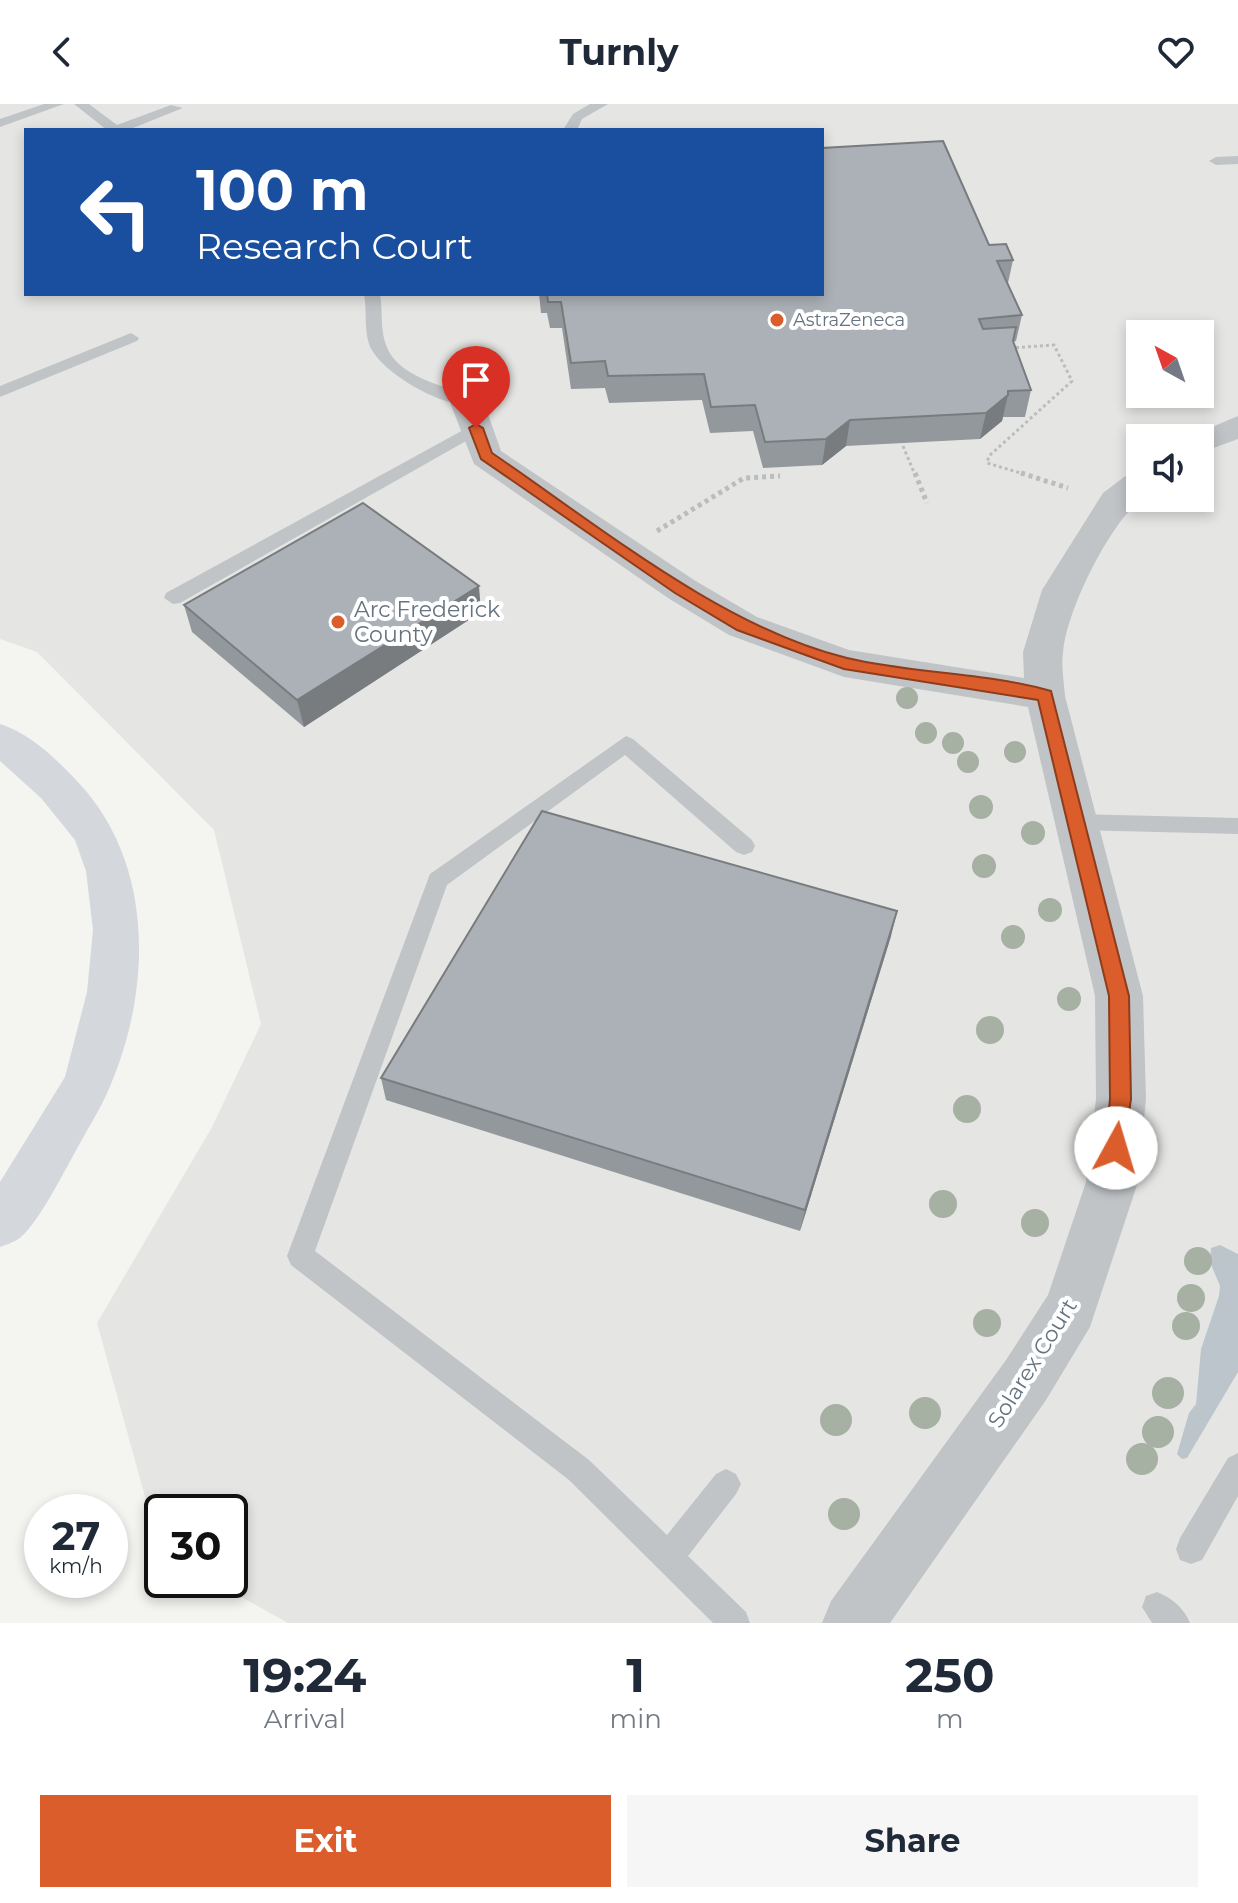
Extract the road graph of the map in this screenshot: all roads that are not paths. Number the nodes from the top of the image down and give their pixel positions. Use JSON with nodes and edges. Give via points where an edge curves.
{"nodes":[{"id":1,"x":57,"y":104,"type":"edge"},
{"id":2,"x":81,"y":104,"type":"edge"},
{"id":3,"x":601,"y":104,"type":"edge"},
{"id":4,"x":176,"y":108,"type":"dead end"},
{"id":5,"x":0,"y":123,"type":"edge"},
{"id":6,"x":113,"y":128,"type":"edge"},
{"id":7,"x":121,"y":128,"type":"edge"},
{"id":8,"x":570,"y":128,"type":"edge"},
{"id":9,"x":1238,"y":160,"type":"edge"},
{"id":10,"x":1216,"y":161,"type":"dead end"},
{"id":11,"x":372,"y":296,"type":"edge"},
{"id":12,"x":131,"y":338,"type":"dead end"},
{"id":13,"x":0,"y":392,"type":"edge"},
{"id":14,"x":471,"y":414,"type":"junction"},
{"id":15,"x":1238,"y":426,"type":"edge"},
{"id":16,"x":1214,"y":437,"type":"edge"},
{"id":17,"x":1126,"y":493,"type":"edge"},
{"id":18,"x":173,"y":598,"type":"dead end"},
{"id":19,"x":1045,"y":696,"type":"junction"},
{"id":20,"x":0,"y":739,"type":"edge"},
{"id":21,"x":1075,"y":822,"type":"junction"},
{"id":22,"x":1238,"y":826,"type":"edge"},
{"id":23,"x":744,"y":846,"type":"dead end"},
{"id":24,"x":0,"y":1222,"type":"edge"},
{"id":25,"x":1238,"y":1468,"type":"edge"},
{"id":26,"x":726,"y":1484,"type":"dead end"},
{"id":27,"x":1191,"y":1549,"type":"dead end"},
{"id":28,"x":668,"y":1557,"type":"junction"},
{"id":29,"x":735,"y":1623,"type":"edge"},
{"id":30,"x":853,"y":1623,"type":"edge"}],
"edges":[{"from":1,"to":5,"type":"lane"},
{"from":2,"to":6,"type":"lane"},
{"from":3,"to":8,"type":"lane","via":[[577,115]]},
{"from":4,"to":7,"type":"lane"},
{"from":9,"to":10,"type":"lane"},
{"from":11,"to":14,"type":"lane","via":[[377,344],[386,361]]},
{"from":12,"to":13,"type":"lane"},
{"from":14,"to":18,"type":"lane"},
{"from":14,"to":19,"type":"street","via":[[486,456],[743,626],[844,663]]},
{"from":15,"to":16,"type":"street"},
{"from":17,"to":19,"type":"street","name":"Solarex Court","via":[[1061,590],[1043,652]]},
{"from":19,"to":21,"type":"street","name":"Solarex Court"},
{"from":20,"to":24,"type":"highway","via":[[69,800],[98,844],[114,887],[115,941],[109,1007],[88,1079],[31,1185]]},
{"from":21,"to":22,"type":"lane"},
{"from":21,"to":30,"type":"street","name":"Solarex Court","via":[[1119,996],[1121,1099],[1112,1182],[1071,1308]]},
{"from":23,"to":28,"type":"lane","via":[[626,744],[438,880],[300,1256],[579,1470]]},
{"from":25,"to":27,"type":"lane"},
{"from":26,"to":28,"type":"lane"},
{"from":28,"to":29,"type":"lane"}]}
